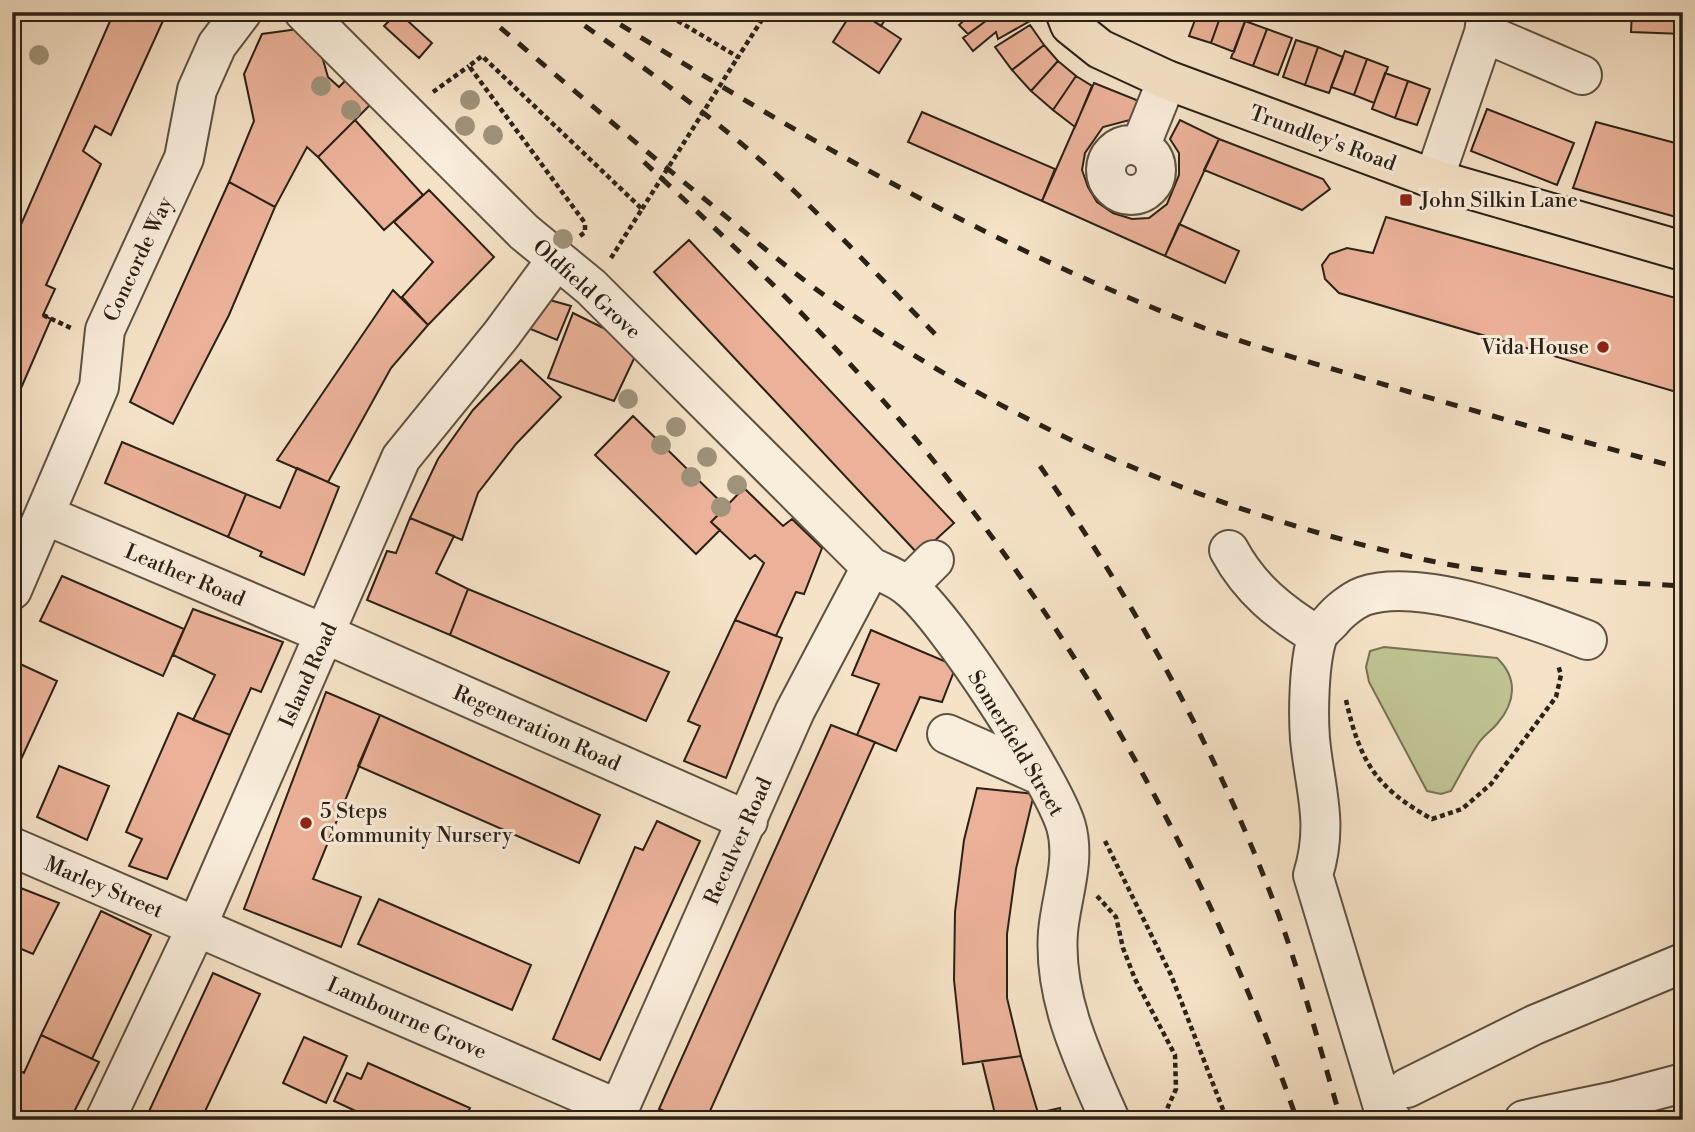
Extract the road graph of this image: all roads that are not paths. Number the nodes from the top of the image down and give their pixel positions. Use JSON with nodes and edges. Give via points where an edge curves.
{"nodes":[{"id":1,"x":242,"y":12,"type":"edge"},
{"id":2,"x":303,"y":12,"type":"edge"},
{"id":3,"x":1066,"y":12,"type":"edge"},
{"id":4,"x":1485,"y":23,"type":"edge"},
{"id":5,"x":1582,"y":75,"type":"dead end"},
{"id":6,"x":1167,"y":80,"type":"junction"},
{"id":7,"x":1140,"y":147,"type":"dead end"},
{"id":8,"x":1434,"y":178,"type":"junction"},
{"id":9,"x":1683,"y":251,"type":"edge"},
{"id":10,"x":557,"y":258,"type":"junction"},
{"id":11,"x":45,"y":515,"type":"junction"},
{"id":12,"x":1229,"y":550,"type":"dead end"},
{"id":13,"x":871,"y":566,"type":"junction"},
{"id":14,"x":12,"y":590,"type":"edge"},
{"id":15,"x":326,"y":634,"type":"junction"},
{"id":16,"x":1574,"y":635,"type":"road end"},
{"id":17,"x":1318,"y":636,"type":"junction"},
{"id":18,"x":947,"y":734,"type":"dead end"},
{"id":19,"x":1040,"y":775,"type":"junction"},
{"id":20,"x":748,"y":821,"type":"junction"},
{"id":21,"x":12,"y":847,"type":"edge"},
{"id":22,"x":197,"y":926,"type":"junction"},
{"id":23,"x":1683,"y":963,"type":"edge"},
{"id":24,"x":1683,"y":1083,"type":"edge"},
{"id":25,"x":1399,"y":1104,"type":"edge"},
{"id":26,"x":1617,"y":1110,"type":"edge"},
{"id":27,"x":616,"y":1115,"type":"edge"},
{"id":28,"x":105,"y":1120,"type":"edge"},
{"id":29,"x":1110,"y":1120,"type":"edge"},
{"id":30,"x":1524,"y":1120,"type":"edge"}],
"edges":[{"from":1,"to":11,"type":"street","name":"Concorde Way","via":[[217,45],[197,90],[184,158],[105,330],[99,387]]},
{"from":2,"to":10,"type":"street","name":"Oldfield Grove","via":[[524,232]]},
{"from":3,"to":6,"type":"main road","name":"Trundley's Road","via":[[1070,25],[1100,49]]},
{"from":4,"to":5,"type":"street"},
{"from":4,"to":8,"type":"street"},
{"from":6,"to":7,"type":"street"},
{"from":6,"to":8,"type":"main road","name":"Trundley's Road"},
{"from":8,"to":9,"type":"main road","name":"Trundley's Road"},
{"from":10,"to":13,"type":"street","name":"Oldfield Grove"},
{"from":10,"to":15,"type":"street","name":"Island Road","via":[[401,458]]},
{"from":11,"to":14,"type":"street","name":"Concorde Way"},
{"from":11,"to":15,"type":"street","name":"Leather Road"},
{"from":12,"to":17,"type":"street","via":[[1258,592]]},
{"from":13,"to":19,"type":"street","name":"Somerfield Street","via":[[921,573],[929,608],[992,695]]},
{"from":13,"to":20,"type":"street","name":"Reculver Road","via":[[795,711]]},
{"from":15,"to":20,"type":"street","name":"Regeneration Road"},
{"from":15,"to":22,"type":"street","name":"Island Road"},
{"from":16,"to":17,"type":"street","via":[[1456,599],[1390,592],[1363,596],[1336,615]]},
{"from":17,"to":25,"type":"street","via":[[1310,737],[1322,847],[1313,875],[1383,1107]]},
{"from":18,"to":19,"type":"street"},
{"from":19,"to":29,"type":"street","name":"Somerfield Street","via":[[1066,826],[1070,853],[1058,933],[1065,1002]]},
{"from":20,"to":27,"type":"street","name":"Reculver Road"},
{"from":21,"to":22,"type":"street","name":"Marley Street"},
{"from":22,"to":27,"type":"street","name":"Lambourne Grove"},
{"from":22,"to":28,"type":"street","name":"Island Road"},
{"from":23,"to":25,"type":"street","via":[[1534,1025]]},
{"from":24,"to":26,"type":"street"},
{"from":26,"to":30,"type":"street"}]}
